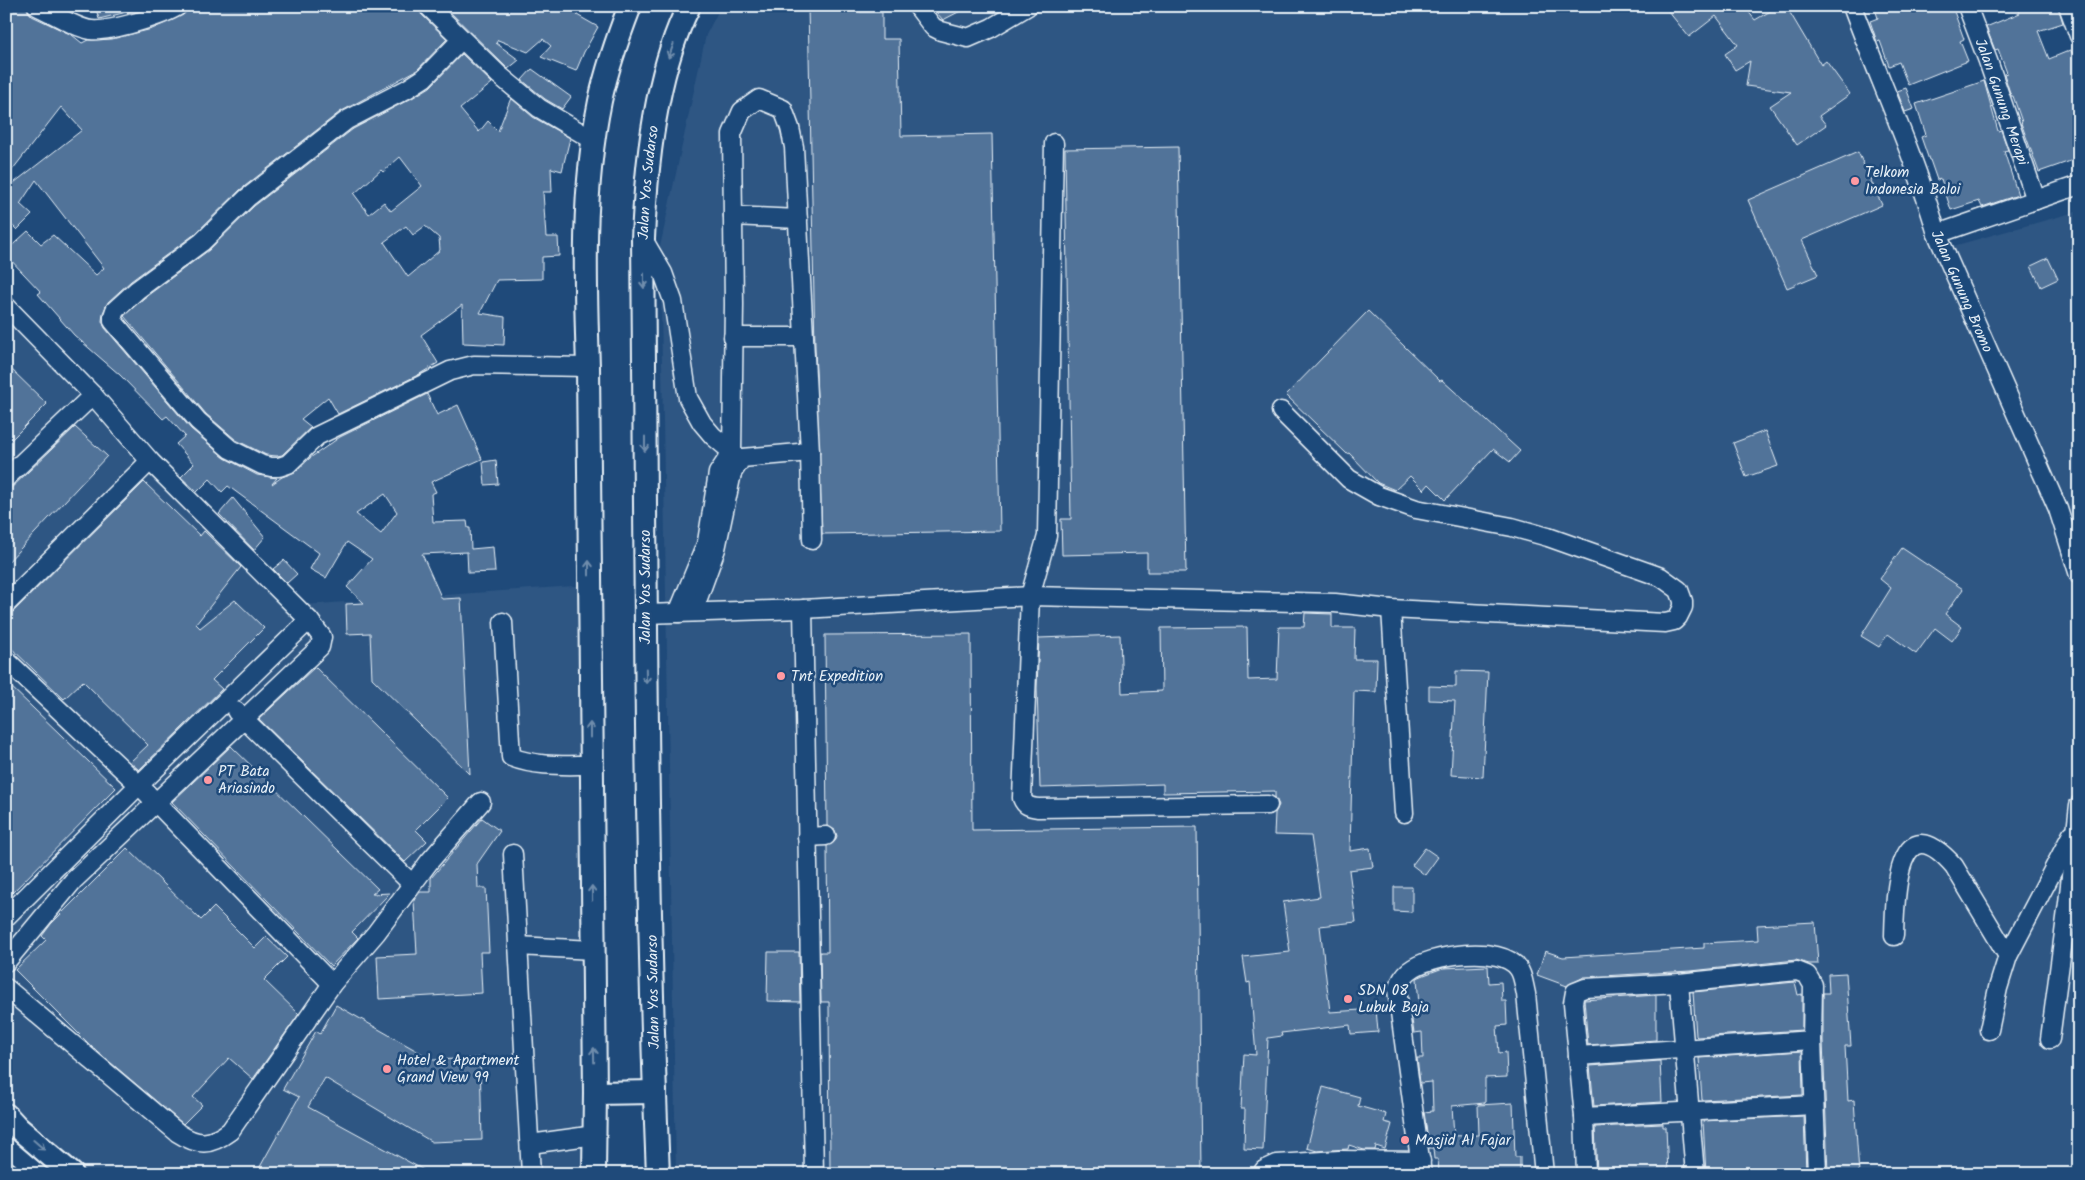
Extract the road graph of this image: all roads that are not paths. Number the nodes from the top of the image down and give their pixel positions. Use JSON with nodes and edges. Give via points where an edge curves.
{"nodes":[{"id":1,"x":38,"y":6,"type":"edge"},
{"id":2,"x":428,"y":6,"type":"edge"},
{"id":3,"x":630,"y":6,"type":"edge"},
{"id":4,"x":689,"y":6,"type":"edge"},
{"id":5,"x":917,"y":6,"type":"edge"},
{"id":6,"x":1028,"y":6,"type":"edge"},
{"id":7,"x":1852,"y":6,"type":"edge"},
{"id":8,"x":1967,"y":6,"type":"edge"},
{"id":9,"x":2068,"y":6,"type":"edge"},
{"id":10,"x":169,"y":8,"type":"edge"},
{"id":11,"x":2079,"y":36,"type":"edge"},
{"id":12,"x":461,"y":40,"type":"junction"},
{"id":13,"x":593,"y":140,"type":"junction"},
{"id":14,"x":1054,"y":143,"type":"dead end"},
{"id":15,"x":2079,"y":185,"type":"edge"},
{"id":16,"x":2036,"y":200,"type":"junction"},
{"id":17,"x":733,"y":216,"type":"junction"},
{"id":18,"x":798,"y":219,"type":"junction"},
{"id":19,"x":1937,"y":234,"type":"junction"},
{"id":20,"x":643,"y":239,"type":"junction"},
{"id":21,"x":6,"y":306,"type":"edge"},
{"id":22,"x":734,"y":337,"type":"junction"},
{"id":23,"x":804,"y":337,"type":"junction"},
{"id":24,"x":588,"y":367,"type":"junction"},
{"id":25,"x":94,"y":395,"type":"junction"},
{"id":26,"x":1281,"y":411,"type":"dead end"},
{"id":27,"x":732,"y":452,"type":"junction"},
{"id":28,"x":810,"y":452,"type":"junction"},
{"id":29,"x":150,"y":461,"type":"junction"},
{"id":30,"x":6,"y":478,"type":"edge"},
{"id":31,"x":812,"y":540,"type":"dead end"},
{"id":32,"x":2079,"y":575,"type":"edge"},
{"id":33,"x":1030,"y":596,"type":"junction"},
{"id":34,"x":6,"y":604,"type":"edge"},
{"id":35,"x":803,"y":609,"type":"junction"},
{"id":36,"x":1391,"y":609,"type":"junction"},
{"id":37,"x":686,"y":613,"type":"junction"},
{"id":38,"x":645,"y":614,"type":"junction"},
{"id":39,"x":309,"y":620,"type":"junction"},
{"id":40,"x":503,"y":622,"type":"dead end"},
{"id":41,"x":6,"y":660,"type":"edge"},
{"id":42,"x":226,"y":700,"type":"junction"},
{"id":43,"x":244,"y":718,"type":"junction"},
{"id":44,"x":590,"y":765,"type":"junction"},
{"id":45,"x":139,"y":785,"type":"junction"},
{"id":46,"x":155,"y":802,"type":"junction"},
{"id":47,"x":481,"y":802,"type":"dead end"},
{"id":48,"x":1268,"y":804,"type":"dead end"},
{"id":49,"x":2079,"y":805,"type":"edge"},
{"id":50,"x":1404,"y":812,"type":"dead end"},
{"id":51,"x":2077,"y":825,"type":"junction"},
{"id":52,"x":826,"y":836,"type":"dead end"},
{"id":53,"x":808,"y":837,"type":"junction"},
{"id":54,"x":513,"y":854,"type":"dead end"},
{"id":55,"x":59,"y":864,"type":"junction"},
{"id":56,"x":73,"y":881,"type":"junction"},
{"id":57,"x":412,"y":884,"type":"junction"},
{"id":58,"x":6,"y":918,"type":"edge"},
{"id":59,"x":1894,"y":936,"type":"dead end"},
{"id":60,"x":518,"y":946,"type":"junction"},
{"id":61,"x":593,"y":950,"type":"junction"},
{"id":62,"x":2008,"y":956,"type":"junction"},
{"id":63,"x":6,"y":962,"type":"edge"},
{"id":64,"x":1679,"y":983,"type":"junction"},
{"id":65,"x":332,"y":984,"type":"junction"},
{"id":66,"x":6,"y":988,"type":"edge"},
{"id":67,"x":1989,"y":1030,"type":"dead end"},
{"id":68,"x":2050,"y":1039,"type":"dead end"},
{"id":69,"x":1812,"y":1040,"type":"junction"},
{"id":70,"x":1685,"y":1049,"type":"junction"},
{"id":71,"x":1578,"y":1056,"type":"junction"},
{"id":72,"x":655,"y":1092,"type":"junction"},
{"id":73,"x":595,"y":1093,"type":"junction"},
{"id":74,"x":1814,"y":1105,"type":"junction"},
{"id":75,"x":1691,"y":1111,"type":"junction"},
{"id":76,"x":6,"y":1115,"type":"edge"},
{"id":77,"x":1584,"y":1116,"type":"junction"},
{"id":78,"x":594,"y":1135,"type":"junction"},
{"id":79,"x":530,"y":1144,"type":"junction"},
{"id":80,"x":1422,"y":1167,"type":"edge"},
{"id":81,"x":72,"y":1174,"type":"edge"},
{"id":82,"x":531,"y":1174,"type":"edge"},
{"id":83,"x":594,"y":1174,"type":"edge"},
{"id":84,"x":658,"y":1174,"type":"edge"},
{"id":85,"x":814,"y":1174,"type":"edge"},
{"id":86,"x":1262,"y":1174,"type":"edge"},
{"id":87,"x":1544,"y":1174,"type":"edge"},
{"id":88,"x":1586,"y":1174,"type":"edge"},
{"id":89,"x":1695,"y":1174,"type":"edge"},
{"id":90,"x":1817,"y":1174,"type":"edge"}],
"edges":[{"from":1,"to":10,"type":"street","via":[[91,30],[108,29]]},
{"from":2,"to":12,"type":"street"},
{"from":3,"to":13,"type":"main road","via":[[608,67]]},
{"from":4,"to":20,"type":"main road","name":"Jalan Yos Sudarso","one_way":true,"via":[[668,57],[662,86],[645,192]]},
{"from":5,"to":6,"type":"street","via":[[933,27],[968,38]]},
{"from":7,"to":19,"type":"street","name":"Jalan Gunung Bromo","via":[[1904,135]]},
{"from":8,"to":16,"type":"street","name":"Jalan Gunung Merapi"},
{"from":9,"to":11,"type":"street"},
{"from":12,"to":13,"type":"street","via":[[539,108]]},
{"from":12,"to":24,"type":"street","via":[[424,78],[348,120],[247,198],[202,242],[137,290],[116,310],[113,321],[198,421],[230,449],[262,466],[271,467],[288,464],[316,436],[450,371],[474,365]]},
{"from":13,"to":24,"type":"main road","via":[[585,268]]},
{"from":14,"to":33,"type":"street","via":[[1047,536]]},
{"from":15,"to":16,"type":"street"},
{"from":16,"to":19,"type":"street"},
{"from":17,"to":18,"type":"street"},
{"from":17,"to":18,"type":"street","via":[[732,134],[742,111],[759,98],[782,109],[790,128]]},
{"from":17,"to":22,"type":"street"},
{"from":18,"to":23,"type":"street"},
{"from":19,"to":32,"type":"street","name":"Jalan Gunung Bromo","via":[[2058,509]]},
{"from":20,"to":27,"type":"street","via":[[663,273],[673,301],[688,398],[702,423]]},
{"from":20,"to":38,"type":"main road","name":"Jalan Yos Sudarso","one_way":true},
{"from":21,"to":25,"type":"street"},
{"from":22,"to":23,"type":"street"},
{"from":22,"to":27,"type":"street"},
{"from":23,"to":28,"type":"street"},
{"from":44,"to":24,"type":"main road","one_way":true},
{"from":25,"to":29,"type":"street"},
{"from":25,"to":30,"type":"street"},
{"from":26,"to":36,"type":"street","via":[[1350,480],[1379,496],[1416,509],[1548,537],[1661,577],[1679,590],[1683,607],[1674,621],[1664,623]]},
{"from":27,"to":37,"type":"street","via":[[718,473],[706,542]]},
{"from":28,"to":31,"type":"street"},
{"from":28,"to":37,"type":"street","via":[[742,458],[735,466],[716,549]]},
{"from":29,"to":34,"type":"street"},
{"from":29,"to":39,"type":"street"},
{"from":33,"to":35,"type":"street"},
{"from":33,"to":36,"type":"street","via":[[1335,603]]},
{"from":33,"to":48,"type":"street","via":[[1022,792],[1028,807]]},
{"from":35,"to":37,"type":"street"},
{"from":35,"to":53,"type":"street"},
{"from":36,"to":50,"type":"street"},
{"from":37,"to":38,"type":"street"},
{"from":38,"to":72,"type":"main road","name":"Jalan Yos Sudarso","one_way":true},
{"from":39,"to":42,"type":"street"},
{"from":39,"to":43,"type":"street","via":[[322,637],[320,647]]},
{"from":40,"to":44,"type":"street","via":[[511,756],[526,763]]},
{"from":41,"to":45,"type":"street"},
{"from":42,"to":43,"type":"street"},
{"from":42,"to":45,"type":"street"},
{"from":43,"to":46,"type":"street"},
{"from":43,"to":57,"type":"street"},
{"from":61,"to":44,"type":"main road","one_way":true},
{"from":45,"to":46,"type":"street"},
{"from":45,"to":55,"type":"street"},
{"from":46,"to":56,"type":"street"},
{"from":46,"to":65,"type":"street"},
{"from":47,"to":57,"type":"street"},
{"from":49,"to":51,"type":"street"},
{"from":51,"to":62,"type":"street"},
{"from":51,"to":68,"type":"street"},
{"from":52,"to":53,"type":"street"},
{"from":53,"to":85,"type":"street"},
{"from":54,"to":60,"type":"street"},
{"from":55,"to":56,"type":"street"},
{"from":55,"to":58,"type":"street"},
{"from":56,"to":63,"type":"street"},
{"from":57,"to":65,"type":"street"},
{"from":59,"to":62,"type":"street","via":[[1899,871],[1909,852],[1918,845],[1925,845],[1944,855],[1954,866]]},
{"from":60,"to":61,"type":"street"},
{"from":60,"to":79,"type":"street"},
{"from":73,"to":61,"type":"main road","one_way":true},
{"from":62,"to":67,"type":"street"},
{"from":64,"to":69,"type":"street","via":[[1797,971],[1804,973],[1813,985]]},
{"from":64,"to":70,"type":"street"},
{"from":64,"to":71,"type":"street","via":[[1578,989],[1573,1003]]},
{"from":65,"to":66,"type":"street","via":[[230,1131],[220,1139],[199,1143],[178,1132]]},
{"from":69,"to":70,"type":"street"},
{"from":69,"to":74,"type":"street"},
{"from":70,"to":71,"type":"street"},
{"from":70,"to":75,"type":"street"},
{"from":71,"to":77,"type":"street"},
{"from":72,"to":73,"type":"main road"},
{"from":72,"to":84,"type":"main road","name":"Jalan Yos Sudarso"},
{"from":73,"to":78,"type":"main road"},
{"from":74,"to":75,"type":"street"},
{"from":74,"to":90,"type":"street"},
{"from":75,"to":77,"type":"street"},
{"from":75,"to":89,"type":"street"},
{"from":76,"to":81,"type":"main road","one_way":true},
{"from":77,"to":88,"type":"street"},
{"from":78,"to":79,"type":"street"},
{"from":78,"to":83,"type":"main road"},
{"from":79,"to":82,"type":"street"},
{"from":80,"to":86,"type":"street","via":[[1339,1160],[1277,1164]]},
{"from":80,"to":87,"type":"street","via":[[1397,990],[1410,970],[1426,962],[1480,953],[1509,960],[1519,968],[1526,994]]}]}
